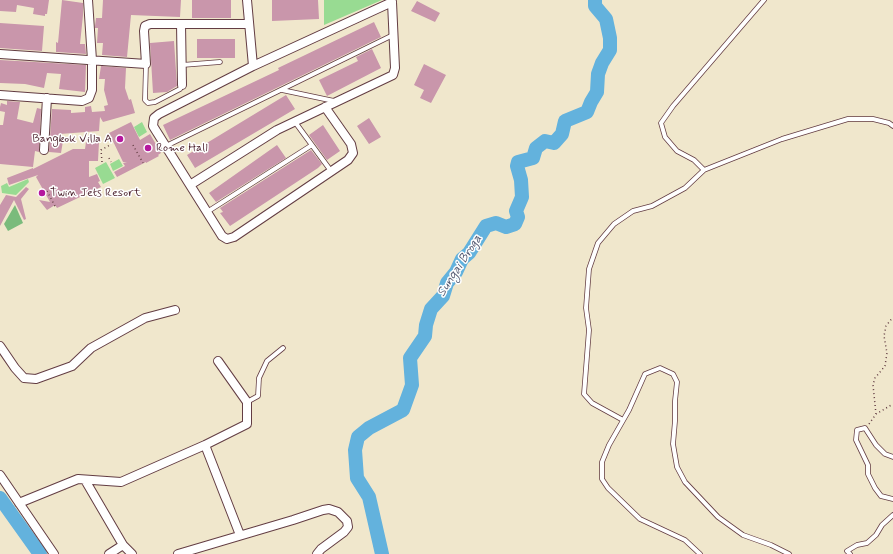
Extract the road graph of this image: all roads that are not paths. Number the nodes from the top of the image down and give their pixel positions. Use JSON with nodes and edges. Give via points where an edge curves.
{"nodes":[{"id":1,"x":88,"y":0,"type":"edge"},
{"id":2,"x":247,"y":0,"type":"edge"},
{"id":3,"x":764,"y":0,"type":"edge"},
{"id":4,"x":392,"y":1,"type":"edge"},
{"id":5,"x":181,"y":24,"type":"junction"},
{"id":6,"x":249,"y":24,"type":"junction"},
{"id":7,"x":393,"y":35,"type":"junction"},
{"id":8,"x":0,"y":54,"type":"edge"},
{"id":9,"x":92,"y":60,"type":"junction"},
{"id":10,"x":220,"y":62,"type":"dead end"},
{"id":11,"x":146,"y":64,"type":"junction"},
{"id":12,"x":182,"y":65,"type":"junction"},
{"id":13,"x":253,"y":66,"type":"junction"},
{"id":14,"x":182,"y":85,"type":"joint"},
{"id":15,"x":282,"y":89,"type":"junction"},
{"id":16,"x":0,"y":95,"type":"edge"},
{"id":17,"x":48,"y":98,"type":"junction"},
{"id":18,"x":337,"y":102,"type":"junction"},
{"id":19,"x":325,"y":107,"type":"junction"},
{"id":20,"x":295,"y":122,"type":"junction"},
{"id":21,"x":893,"y":126,"type":"edge"},
{"id":22,"x":312,"y":145,"type":"junction"},
{"id":23,"x":165,"y":147,"type":"junction"},
{"id":24,"x":44,"y":150,"type":"dead end"},
{"id":25,"x":704,"y":170,"type":"junction"},
{"id":26,"x":332,"y":172,"type":"junction"},
{"id":27,"x":190,"y":185,"type":"junction"},
{"id":28,"x":207,"y":212,"type":"junction"},
{"id":29,"x":175,"y":310,"type":"dead end"},
{"id":30,"x":0,"y":346,"type":"edge"},
{"id":31,"x":283,"y":348,"type":"dead end"},
{"id":32,"x":218,"y":361,"type":"dead end"},
{"id":33,"x":247,"y":402,"type":"junction"},
{"id":34,"x":623,"y":420,"type":"junction"},
{"id":35,"x":205,"y":445,"type":"junction"},
{"id":36,"x":893,"y":457,"type":"edge"},
{"id":37,"x":0,"y":475,"type":"edge"},
{"id":38,"x":85,"y":480,"type":"junction"},
{"id":39,"x":893,"y":499,"type":"edge"},
{"id":40,"x":19,"y":503,"type":"junction"},
{"id":41,"x":893,"y":515,"type":"edge"},
{"id":42,"x":240,"y":535,"type":"junction"},
{"id":43,"x":123,"y":545,"type":"junction"},
{"id":44,"x":54,"y":554,"type":"edge"},
{"id":45,"x":110,"y":554,"type":"edge"},
{"id":46,"x":132,"y":554,"type":"edge"},
{"id":47,"x":178,"y":554,"type":"edge"},
{"id":48,"x":317,"y":554,"type":"edge"},
{"id":49,"x":700,"y":554,"type":"edge"},
{"id":50,"x":789,"y":554,"type":"edge"},
{"id":51,"x":850,"y":554,"type":"edge"}],
"edges":[{"from":1,"to":9,"type":"street"},
{"from":2,"to":6,"type":"street"},
{"from":3,"to":25,"type":"lane","via":[[661,123],[665,137],[678,151],[694,160]]},
{"from":4,"to":7,"type":"street"},
{"from":4,"to":13,"type":"street"},
{"from":5,"to":6,"type":"street"},
{"from":5,"to":11,"type":"street","via":[[145,26]]},
{"from":5,"to":12,"type":"street"},
{"from":6,"to":13,"type":"street"},
{"from":7,"to":15,"type":"lane"},
{"from":7,"to":18,"type":"street","via":[[393,75]]},
{"from":8,"to":9,"type":"street"},
{"from":9,"to":11,"type":"street"},
{"from":9,"to":17,"type":"street","via":[[92,90],[89,98],[82,101]]},
{"from":10,"to":12,"type":"lane"},
{"from":11,"to":14,"type":"lane","via":[[145,100],[148,103],[180,89]]},
{"from":12,"to":14,"type":"street"},
{"from":13,"to":23,"type":"street","via":[[154,118],[153,126]]},
{"from":15,"to":18,"type":"lane"},
{"from":15,"to":23,"type":"lane"},
{"from":16,"to":17,"type":"street"},
{"from":17,"to":24,"type":"street"},
{"from":18,"to":19,"type":"street"},
{"from":19,"to":20,"type":"street"},
{"from":19,"to":26,"type":"street","via":[[351,144],[353,153]]},
{"from":20,"to":22,"type":"lane"},
{"from":20,"to":27,"type":"street","via":[[277,130]]},
{"from":21,"to":25,"type":"lane","via":[[873,119],[848,119],[782,139]]},
{"from":22,"to":26,"type":"lane"},
{"from":22,"to":28,"type":"lane"},
{"from":23,"to":27,"type":"street"},
{"from":25,"to":34,"type":"lane","via":[[685,188],[652,206],[633,211],[614,224],[598,243],[589,269],[586,308],[589,330],[584,394],[592,403]]},
{"from":26,"to":28,"type":"street","via":[[234,237],[227,239],[222,236]]},
{"from":27,"to":28,"type":"street"},
{"from":29,"to":30,"type":"street","via":[[145,318],[91,348],[72,366],[36,379],[24,378]]},
{"from":31,"to":33,"type":"lane","via":[[266,361],[259,378],[258,396]]},
{"from":32,"to":33,"type":"street"},
{"from":33,"to":35,"type":"street","via":[[247,424]]},
{"from":34,"to":49,"type":"lane","via":[[602,462],[602,478],[608,488],[640,519],[685,540]]},
{"from":34,"to":50,"type":"lane","via":[[645,374],[660,368],[673,374],[677,382],[673,444],[677,467],[685,482],[718,517],[743,535]]},
{"from":35,"to":38,"type":"street","via":[[121,482]]},
{"from":35,"to":42,"type":"street"},
{"from":36,"to":39,"type":"lane","via":[[885,454],[876,445],[865,428],[857,430],[856,440],[875,488],[881,496]]},
{"from":37,"to":40,"type":"street"},
{"from":38,"to":40,"type":"street","via":[[78,480]]},
{"from":38,"to":43,"type":"street"},
{"from":40,"to":44,"type":"street"},
{"from":41,"to":51,"type":"lane","via":[[867,543],[847,551]]},
{"from":42,"to":47,"type":"street"},
{"from":42,"to":48,"type":"street","via":[[323,510],[338,512],[347,521],[348,527]]},
{"from":43,"to":45,"type":"street"},
{"from":43,"to":46,"type":"street"}]}
